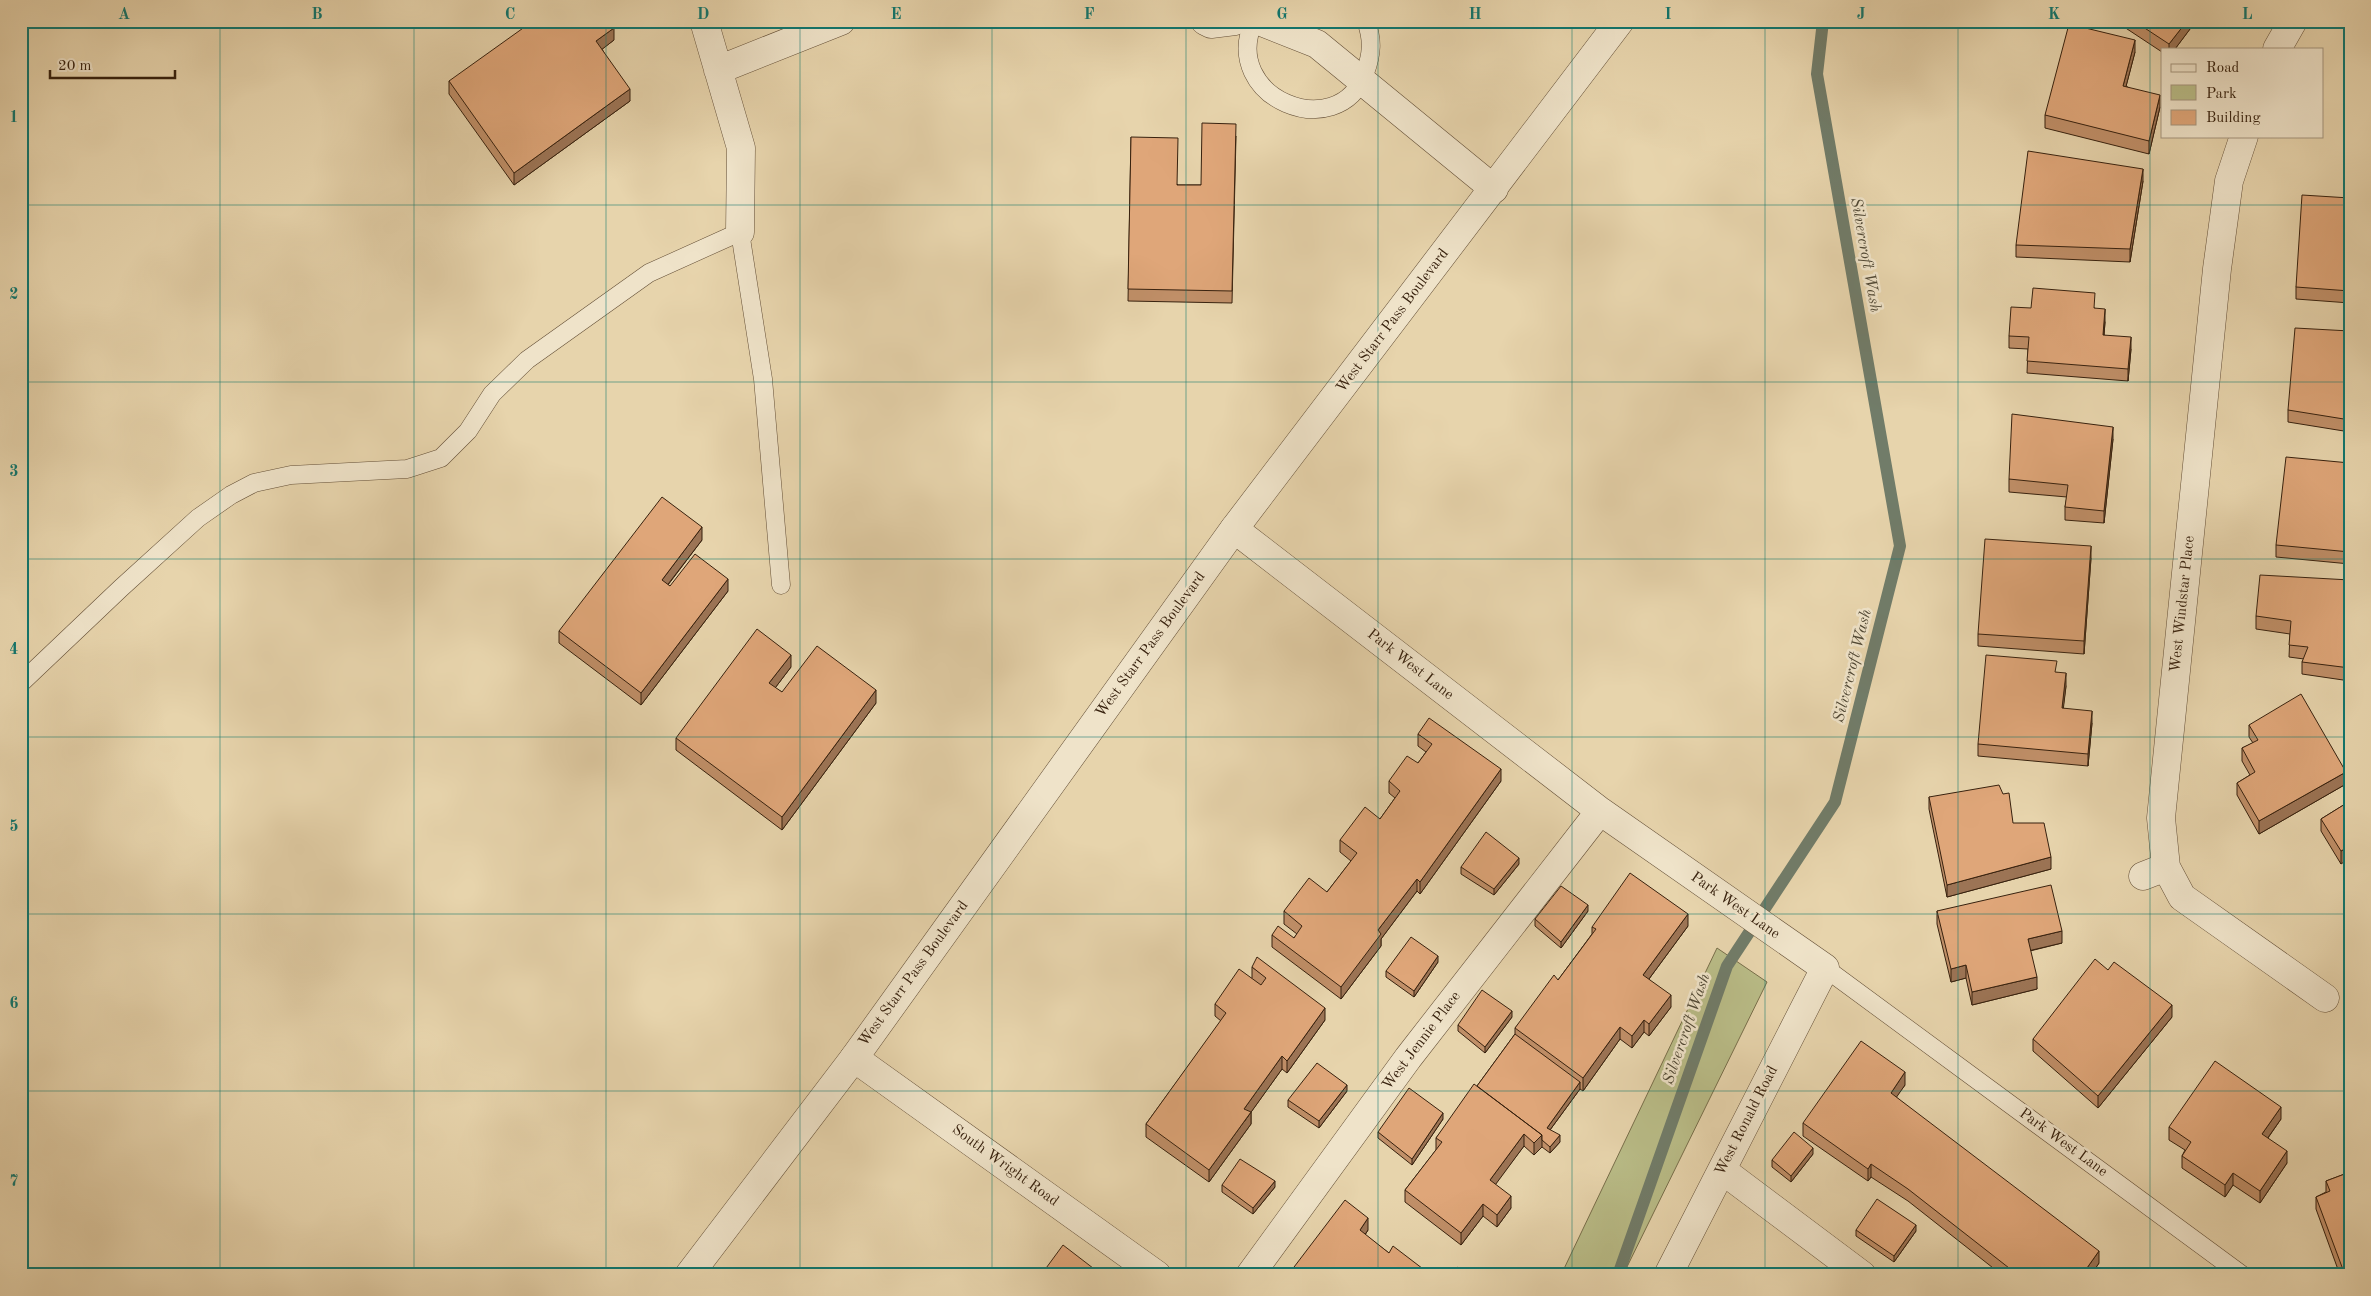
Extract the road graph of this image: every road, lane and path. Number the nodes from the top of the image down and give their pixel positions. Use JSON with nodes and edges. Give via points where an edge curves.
{"nodes":[{"id":1,"x":704,"y":21,"type":"edge"},
{"id":2,"x":841,"y":21,"type":"edge"},
{"id":3,"x":1205,"y":21,"type":"edge"},
{"id":4,"x":1236,"y":21,"type":"edge"},
{"id":5,"x":1254,"y":21,"type":"edge"},
{"id":6,"x":1260,"y":21,"type":"edge"},
{"id":7,"x":1366,"y":21,"type":"edge"},
{"id":8,"x":1620,"y":21,"type":"edge"},
{"id":9,"x":2293,"y":21,"type":"edge"},
{"id":10,"x":2278,"y":48,"type":"edge"},
{"id":11,"x":718,"y":70,"type":"junction"},
{"id":12,"x":1363,"y":80,"type":"junction"},
{"id":13,"x":2243,"y":138,"type":"edge"},
{"id":14,"x":1494,"y":189,"type":"junction"},
{"id":15,"x":740,"y":232,"type":"junction"},
{"id":16,"x":1234,"y":529,"type":"junction"},
{"id":17,"x":781,"y":585,"type":"dead end"},
{"id":18,"x":21,"y":683,"type":"edge"},
{"id":19,"x":1600,"y":811,"type":"junction"},
{"id":20,"x":1825,"y":968,"type":"junction"},
{"id":21,"x":2325,"y":998,"type":"dead end"},
{"id":22,"x":854,"y":1058,"type":"junction"},
{"id":23,"x":1722,"y":1170,"type":"junction"},
{"id":24,"x":689,"y":1275,"type":"edge"},
{"id":25,"x":1157,"y":1275,"type":"edge"},
{"id":26,"x":1250,"y":1275,"type":"edge"},
{"id":27,"x":1668,"y":1275,"type":"edge"},
{"id":28,"x":1862,"y":1275,"type":"edge"},
{"id":29,"x":2242,"y":1275,"type":"edge"}],
"edges":[{"from":1,"to":11,"type":"street"},
{"from":2,"to":11,"type":"street"},
{"from":3,"to":4,"type":"street","via":[[1210,24]]},
{"from":5,"to":12,"type":"lane","via":[[1247,49],[1251,69],[1261,86],[1277,100],[1295,108],[1315,109],[1335,104],[1352,93]]},
{"from":6,"to":12,"type":"street","via":[[1317,44]]},
{"from":7,"to":12,"type":"lane","via":[[1372,36],[1371,57]]},
{"from":8,"to":14,"type":"street","name":"West Starr Pass Boulevard"},
{"from":9,"to":10,"type":"street"},
{"from":11,"to":15,"type":"street","via":[[741,148]]},
{"from":12,"to":14,"type":"street"},
{"from":13,"to":21,"type":"street","name":"West Windstar Place","via":[[2229,181],[2217,268],[2154,872],[2182,897]]},
{"from":14,"to":16,"type":"street","name":"West Starr Pass Boulevard"},
{"from":15,"to":17,"type":"lane","via":[[763,379]]},
{"from":15,"to":18,"type":"lane","via":[[649,273],[528,360],[492,394],[468,432],[441,458],[407,469],[291,475],[254,483],[231,495],[184,531]]},
{"from":16,"to":19,"type":"street","name":"Park West Lane"},
{"from":16,"to":22,"type":"street","name":"West Starr Pass Boulevard"},
{"from":19,"to":20,"type":"street","name":"Park West Lane"},
{"from":19,"to":26,"type":"street","name":"West Jennie Place","via":[[1408,1058]]},
{"from":20,"to":23,"type":"street","name":"West Ronald Road"},
{"from":20,"to":29,"type":"lane","name":"Park West Lane"},
{"from":22,"to":24,"type":"street","name":"West Starr Pass Boulevard"},
{"from":22,"to":25,"type":"street","name":"South Wright Road"},
{"from":23,"to":27,"type":"street","name":"West Ronald Road"},
{"from":23,"to":28,"type":"street"}]}
